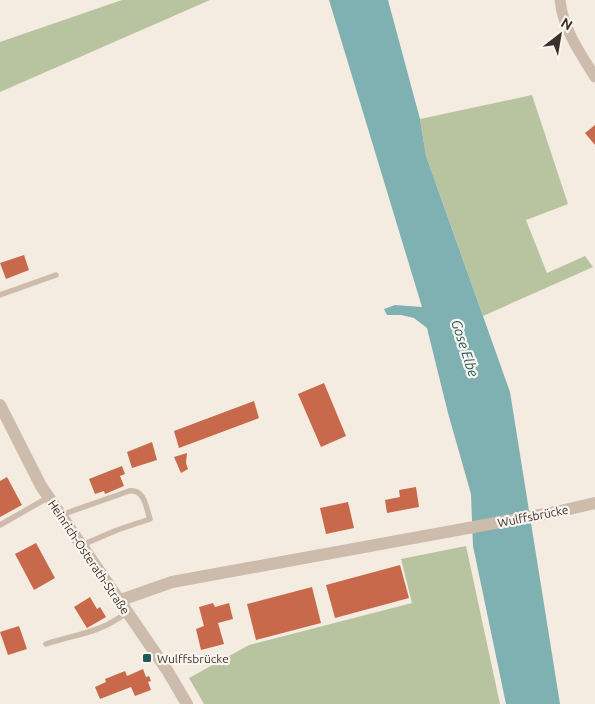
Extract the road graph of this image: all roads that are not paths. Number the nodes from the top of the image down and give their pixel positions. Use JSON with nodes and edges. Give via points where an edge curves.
{"nodes":[{"id":1,"x":560,"y":0,"type":"edge"},
{"id":2,"x":595,"y":77,"type":"edge"},
{"id":3,"x":56,"y":276,"type":"dead end"},
{"id":4,"x":0,"y":295,"type":"edge"},
{"id":5,"x":0,"y":405,"type":"edge"},
{"id":6,"x":49,"y":497,"type":"junction"},
{"id":7,"x":595,"y":503,"type":"edge"},
{"id":8,"x":61,"y":515,"type":"junction"},
{"id":9,"x":0,"y":525,"type":"edge"},
{"id":10,"x":81,"y":546,"type":"junction"},
{"id":11,"x":118,"y":601,"type":"junction"},
{"id":12,"x":126,"y":613,"type":"junction"},
{"id":13,"x":46,"y":644,"type":"dead end"},
{"id":14,"x":187,"y":704,"type":"edge"}],
"edges":[{"from":1,"to":2,"type":"street","via":[[561,12],[574,42]]},
{"from":3,"to":4,"type":"lane"},
{"from":5,"to":6,"type":"street","name":"Heinrich-Osterath-Straße"},
{"from":6,"to":8,"type":"street","name":"Heinrich-Osterath-Straße"},
{"from":6,"to":9,"type":"lane"},
{"from":7,"to":11,"type":"street","name":"Wulffsbrücke","via":[[172,582]]},
{"from":8,"to":10,"type":"street","name":"Heinrich-Osterath-Straße"},
{"from":8,"to":10,"type":"lane","via":[[129,491],[136,490],[141,494],[150,520]]},
{"from":10,"to":11,"type":"street","name":"Heinrich-Osterath-Straße"},
{"from":11,"to":12,"type":"street","name":"Heinrich-Osterath-Straße"},
{"from":12,"to":13,"type":"lane","via":[[112,624],[87,634]]},
{"from":12,"to":14,"type":"street","name":"Heinrich-Osterath-Straße"}]}
